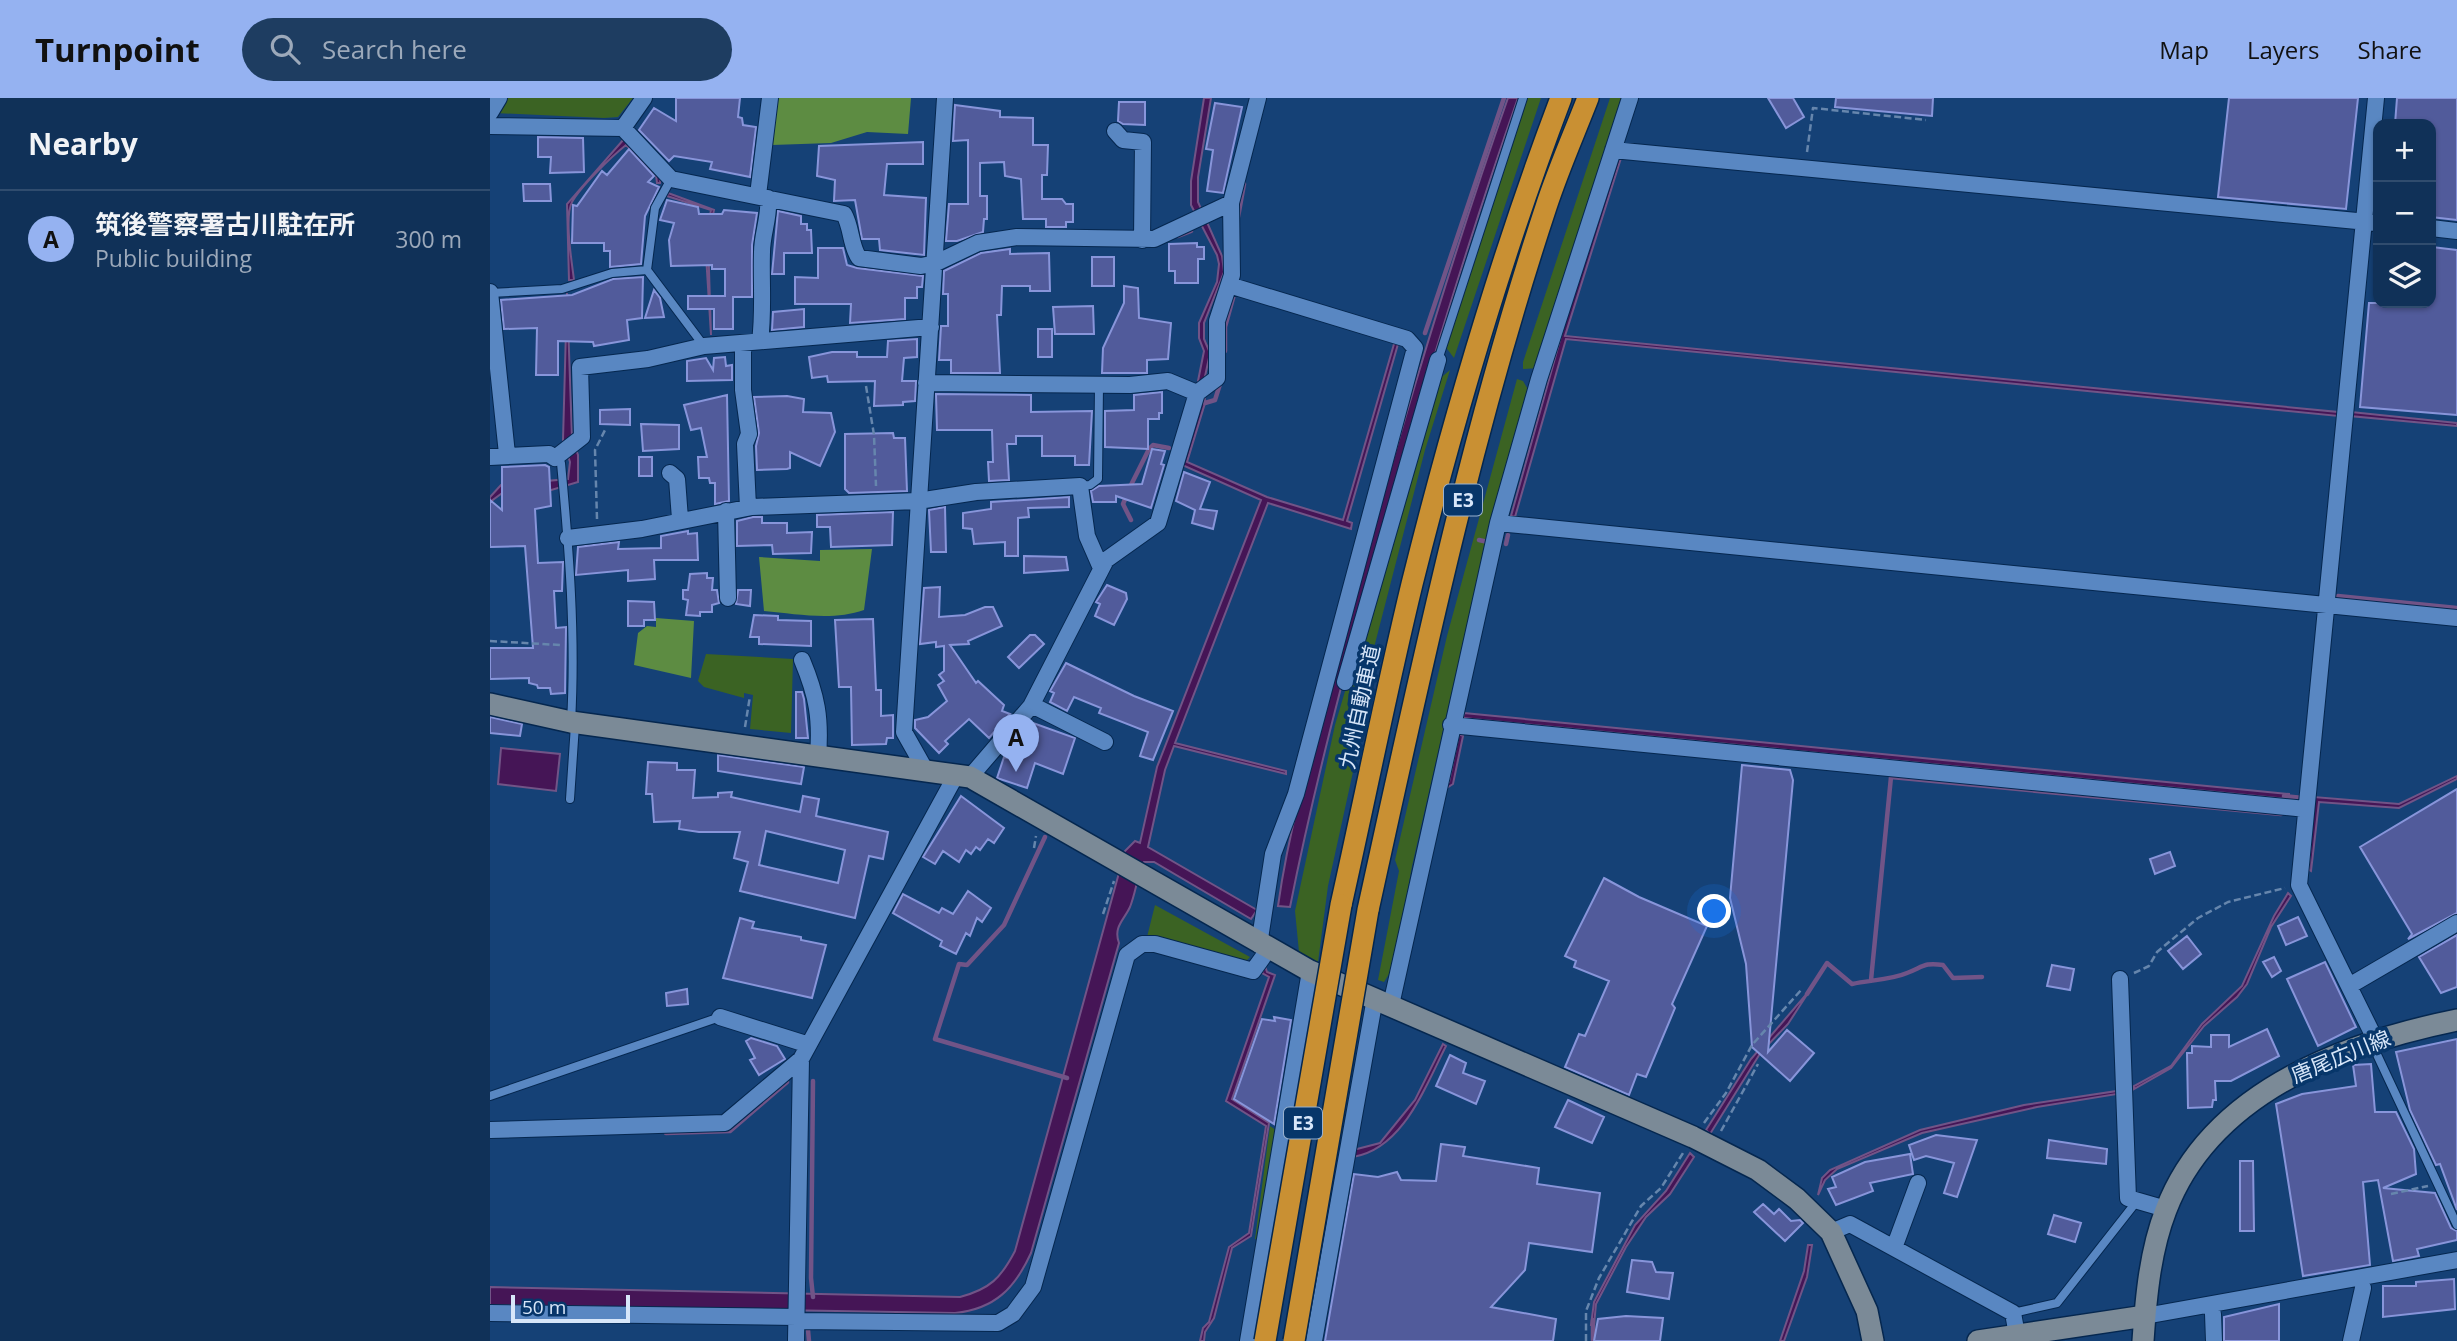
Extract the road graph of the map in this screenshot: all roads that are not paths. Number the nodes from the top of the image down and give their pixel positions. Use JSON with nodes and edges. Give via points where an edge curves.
{"nodes":[{"id":1,"x":499,"y":98,"type":"edge"},
{"id":2,"x":644,"y":98,"type":"edge"},
{"id":3,"x":769,"y":98,"type":"edge"},
{"id":4,"x":946,"y":98,"type":"edge"},
{"id":5,"x":1258,"y":98,"type":"edge"},
{"id":6,"x":1523,"y":98,"type":"edge"},
{"id":7,"x":1561,"y":98,"type":"edge"},
{"id":8,"x":1588,"y":98,"type":"edge"},
{"id":9,"x":1630,"y":98,"type":"edge"},
{"id":10,"x":2376,"y":98,"type":"edge"},
{"id":11,"x":490,"y":113,"type":"edge"},
{"id":12,"x":490,"y":126,"type":"edge"},
{"id":13,"x":623,"y":128,"type":"junction"},
{"id":14,"x":1115,"y":131,"type":"dead end"},
{"id":15,"x":1613,"y":150,"type":"junction"},
{"id":16,"x":671,"y":179,"type":"junction"},
{"id":17,"x":763,"y":196,"type":"junction"},
{"id":18,"x":1231,"y":203,"type":"junction"},
{"id":19,"x":2371,"y":223,"type":"edge"},
{"id":20,"x":2436,"y":229,"type":"edge"},
{"id":21,"x":2457,"y":231,"type":"edge"},
{"id":22,"x":1142,"y":240,"type":"junction"},
{"id":23,"x":936,"y":263,"type":"junction"},
{"id":24,"x":647,"y":270,"type":"junction"},
{"id":25,"x":1229,"y":285,"type":"junction"},
{"id":26,"x":490,"y":293,"type":"edge"},
{"id":27,"x":931,"y":327,"type":"junction"},
{"id":28,"x":751,"y":342,"type":"junction"},
{"id":29,"x":704,"y":346,"type":"junction"},
{"id":30,"x":1438,"y":360,"type":"joint"},
{"id":31,"x":926,"y":383,"type":"junction"},
{"id":32,"x":1099,"y":385,"type":"junction"},
{"id":33,"x":1197,"y":393,"type":"junction"},
{"id":34,"x":507,"y":454,"type":"junction"},
{"id":35,"x":490,"y":457,"type":"edge"},
{"id":36,"x":555,"y":458,"type":"junction"},
{"id":37,"x":670,"y":473,"type":"dead end"},
{"id":38,"x":1080,"y":486,"type":"junction"},
{"id":39,"x":918,"y":501,"type":"junction"},
{"id":40,"x":748,"y":508,"type":"junction"},
{"id":41,"x":726,"y":511,"type":"junction"},
{"id":42,"x":680,"y":519,"type":"junction"},
{"id":43,"x":1498,"y":523,"type":"junction"},
{"id":44,"x":568,"y":538,"type":"junction"},
{"id":45,"x":1101,"y":568,"type":"junction"},
{"id":46,"x":728,"y":598,"type":"dead end"},
{"id":47,"x":2327,"y":606,"type":"junction"},
{"id":48,"x":2457,"y":618,"type":"edge"},
{"id":49,"x":802,"y":660,"type":"dead end"},
{"id":50,"x":1345,"y":682,"type":"dead end"},
{"id":51,"x":490,"y":704,"type":"edge"},
{"id":52,"x":1032,"y":705,"type":"junction"},
{"id":53,"x":574,"y":722,"type":"junction"},
{"id":54,"x":1451,"y":725,"type":"junction"},
{"id":55,"x":1105,"y":742,"type":"dead end"},
{"id":56,"x":818,"y":756,"type":"junction"},
{"id":57,"x":926,"y":771,"type":"junction"},
{"id":58,"x":962,"y":777,"type":"junction"},
{"id":59,"x":570,"y":799,"type":"dead end"},
{"id":60,"x":2306,"y":809,"type":"junction"},
{"id":61,"x":2457,"y":923,"type":"edge"},
{"id":62,"x":1261,"y":951,"type":"junction"},
{"id":63,"x":1310,"y":971,"type":"junction"},
{"id":64,"x":2120,"y":979,"type":"road end"},
{"id":65,"x":2349,"y":986,"type":"junction"},
{"id":66,"x":1383,"y":1001,"type":"junction"},
{"id":67,"x":720,"y":1017,"type":"joint"},
{"id":68,"x":2457,"y":1020,"type":"edge"},
{"id":69,"x":2373,"y":1040,"type":"junction"},
{"id":70,"x":803,"y":1051,"type":"junction"},
{"id":71,"x":490,"y":1096,"type":"edge"},
{"id":72,"x":490,"y":1130,"type":"edge"},
{"id":73,"x":1918,"y":1183,"type":"dead end"},
{"id":74,"x":2137,"y":1201,"type":"junction"},
{"id":75,"x":2166,"y":1209,"type":"junction"},
{"id":76,"x":2457,"y":1225,"type":"edge"},
{"id":77,"x":1831,"y":1232,"type":"junction"},
{"id":78,"x":1894,"y":1248,"type":"junction"},
{"id":79,"x":2457,"y":1260,"type":"edge"},
{"id":80,"x":2363,"y":1287,"type":"dead end"},
{"id":81,"x":490,"y":1313,"type":"edge"},
{"id":82,"x":2013,"y":1313,"type":"junction"},
{"id":83,"x":2213,"y":1314,"type":"dead end"},
{"id":84,"x":2145,"y":1316,"type":"junction"},
{"id":85,"x":796,"y":1319,"type":"junction"},
{"id":86,"x":2017,"y":1335,"type":"junction"},
{"id":87,"x":1985,"y":1340,"type":"edge"},
{"id":88,"x":796,"y":1341,"type":"edge"},
{"id":89,"x":1248,"y":1341,"type":"edge"},
{"id":90,"x":1265,"y":1341,"type":"edge"},
{"id":91,"x":1294,"y":1341,"type":"edge"},
{"id":92,"x":1314,"y":1341,"type":"edge"},
{"id":93,"x":1874,"y":1341,"type":"edge"},
{"id":94,"x":2143,"y":1341,"type":"edge"},
{"id":95,"x":2214,"y":1341,"type":"edge"},
{"id":96,"x":2351,"y":1341,"type":"edge"}],
"edges":[{"from":1,"to":11,"type":"street"},
{"from":2,"to":13,"type":"street"},
{"from":3,"to":17,"type":"street"},
{"from":4,"to":23,"type":"street"},
{"from":5,"to":18,"type":"street"},
{"from":6,"to":30,"type":"lane"},
{"from":7,"to":90,"type":"highway","name":"九州自動車道","number":"E3","bridge":true,"via":[[1522,199],[1412,584],[1341,905]]},
{"from":8,"to":91,"type":"highway","number":"E3","bridge":true,"via":[[1546,205],[1439,592],[1368,910]]},
{"from":9,"to":15,"type":"street"},
{"from":10,"to":19,"type":"street"},
{"from":12,"to":13,"type":"street"},
{"from":13,"to":16,"type":"street"},
{"from":14,"to":22,"type":"street","via":[[1123,140],[1143,142]]},
{"from":15,"to":19,"type":"street"},
{"from":15,"to":43,"type":"street"},
{"from":16,"to":17,"type":"street"},
{"from":16,"to":24,"type":"lane","via":[[655,208]]},
{"from":17,"to":23,"type":"street","via":[[844,214],[859,258],[921,266]]},
{"from":17,"to":28,"type":"street","via":[[769,209],[762,250],[764,310]]},
{"from":18,"to":22,"type":"street","via":[[1154,239]]},
{"from":18,"to":25,"type":"street"},
{"from":19,"to":47,"type":"street"},
{"from":20,"to":21,"type":"street"},
{"from":22,"to":23,"type":"street","via":[[1017,237],[978,243]]},
{"from":23,"to":27,"type":"street"},
{"from":24,"to":26,"type":"lane","via":[[612,273],[562,289]]},
{"from":24,"to":29,"type":"lane"},
{"from":25,"to":33,"type":"street","via":[[1217,321],[1217,378]]},
{"from":25,"to":62,"type":"street","via":[[1407,339],[1415,348],[1296,794],[1273,854]]},
{"from":26,"to":34,"type":"street"},
{"from":27,"to":28,"type":"street"},
{"from":27,"to":31,"type":"street"},
{"from":28,"to":29,"type":"street"},
{"from":28,"to":40,"type":"street","via":[[743,390],[749,434],[745,444]]},
{"from":29,"to":36,"type":"street","via":[[580,367],[582,437]]},
{"from":30,"to":50,"type":"street"},
{"from":31,"to":32,"type":"street"},
{"from":31,"to":39,"type":"street"},
{"from":32,"to":33,"type":"street","via":[[1168,382]]},
{"from":32,"to":38,"type":"lane","via":[[1098,479]]},
{"from":33,"to":45,"type":"street","via":[[1158,523]]},
{"from":34,"to":35,"type":"street"},
{"from":34,"to":36,"type":"street"},
{"from":36,"to":44,"type":"lane","via":[[561,463]]},
{"from":37,"to":42,"type":"street","via":[[677,479]]},
{"from":38,"to":39,"type":"street","via":[[976,492]]},
{"from":38,"to":45,"type":"street","via":[[1087,536]]},
{"from":39,"to":40,"type":"street"},
{"from":39,"to":57,"type":"street","via":[[904,732]]},
{"from":40,"to":41,"type":"street"},
{"from":41,"to":42,"type":"street"},
{"from":41,"to":46,"type":"street"},
{"from":42,"to":44,"type":"street","via":[[642,529]]},
{"from":43,"to":47,"type":"street"},
{"from":43,"to":54,"type":"street"},
{"from":44,"to":53,"type":"lane"},
{"from":45,"to":52,"type":"street"},
{"from":47,"to":48,"type":"street"},
{"from":47,"to":60,"type":"street"},
{"from":49,"to":56,"type":"street","via":[[816,694]]},
{"from":51,"to":53,"type":"street"},
{"from":52,"to":55,"type":"street"},
{"from":52,"to":58,"type":"street"},
{"from":53,"to":56,"type":"street"},
{"from":53,"to":59,"type":"lane"},
{"from":54,"to":60,"type":"street"},
{"from":54,"to":66,"type":"street"},
{"from":56,"to":57,"type":"street"},
{"from":57,"to":58,"type":"street"},
{"from":58,"to":62,"type":"street","via":[[1116,869],[1142,876]]},
{"from":58,"to":70,"type":"street"},
{"from":60,"to":65,"type":"street","via":[[2299,885]]},
{"from":61,"to":65,"type":"street"},
{"from":62,"to":63,"type":"street"},
{"from":62,"to":85,"type":"street","via":[[1252,971],[1155,944],[1142,944],[1128,955],[1033,1287],[1013,1314],[998,1323]]},
{"from":63,"to":66,"type":"street"},
{"from":63,"to":89,"type":"street"},
{"from":64,"to":74,"type":"street","via":[[2128,1198]]},
{"from":65,"to":69,"type":"street"},
{"from":66,"to":77,"type":"street","via":[[1758,1170]]},
{"from":66,"to":92,"type":"street"},
{"from":67,"to":70,"type":"street"},
{"from":67,"to":71,"type":"lane"},
{"from":68,"to":69,"type":"street","name":"唐尾広川線"},
{"from":69,"to":75,"type":"street","name":"唐尾広川線","via":[[2309,1066],[2221,1127],[2189,1167]]},
{"from":69,"to":76,"type":"lane"},
{"from":70,"to":72,"type":"street","via":[[725,1124]]},
{"from":70,"to":85,"type":"street"},
{"from":73,"to":78,"type":"street"},
{"from":74,"to":75,"type":"street"},
{"from":74,"to":82,"type":"lane","via":[[2057,1303]]},
{"from":75,"to":84,"type":"street","name":"唐尾広川線","via":[[2152,1262]]},
{"from":77,"to":78,"type":"street","via":[[1850,1224]]},
{"from":77,"to":93,"type":"street","via":[[1854,1276]]},
{"from":78,"to":82,"type":"street"},
{"from":79,"to":84,"type":"street"},
{"from":80,"to":96,"type":"street"},
{"from":81,"to":85,"type":"street"},
{"from":82,"to":86,"type":"street"},
{"from":83,"to":95,"type":"street"},
{"from":84,"to":86,"type":"street"},
{"from":84,"to":94,"type":"street","name":"唐尾広川線"},
{"from":85,"to":88,"type":"street"},
{"from":86,"to":87,"type":"street"}]}
